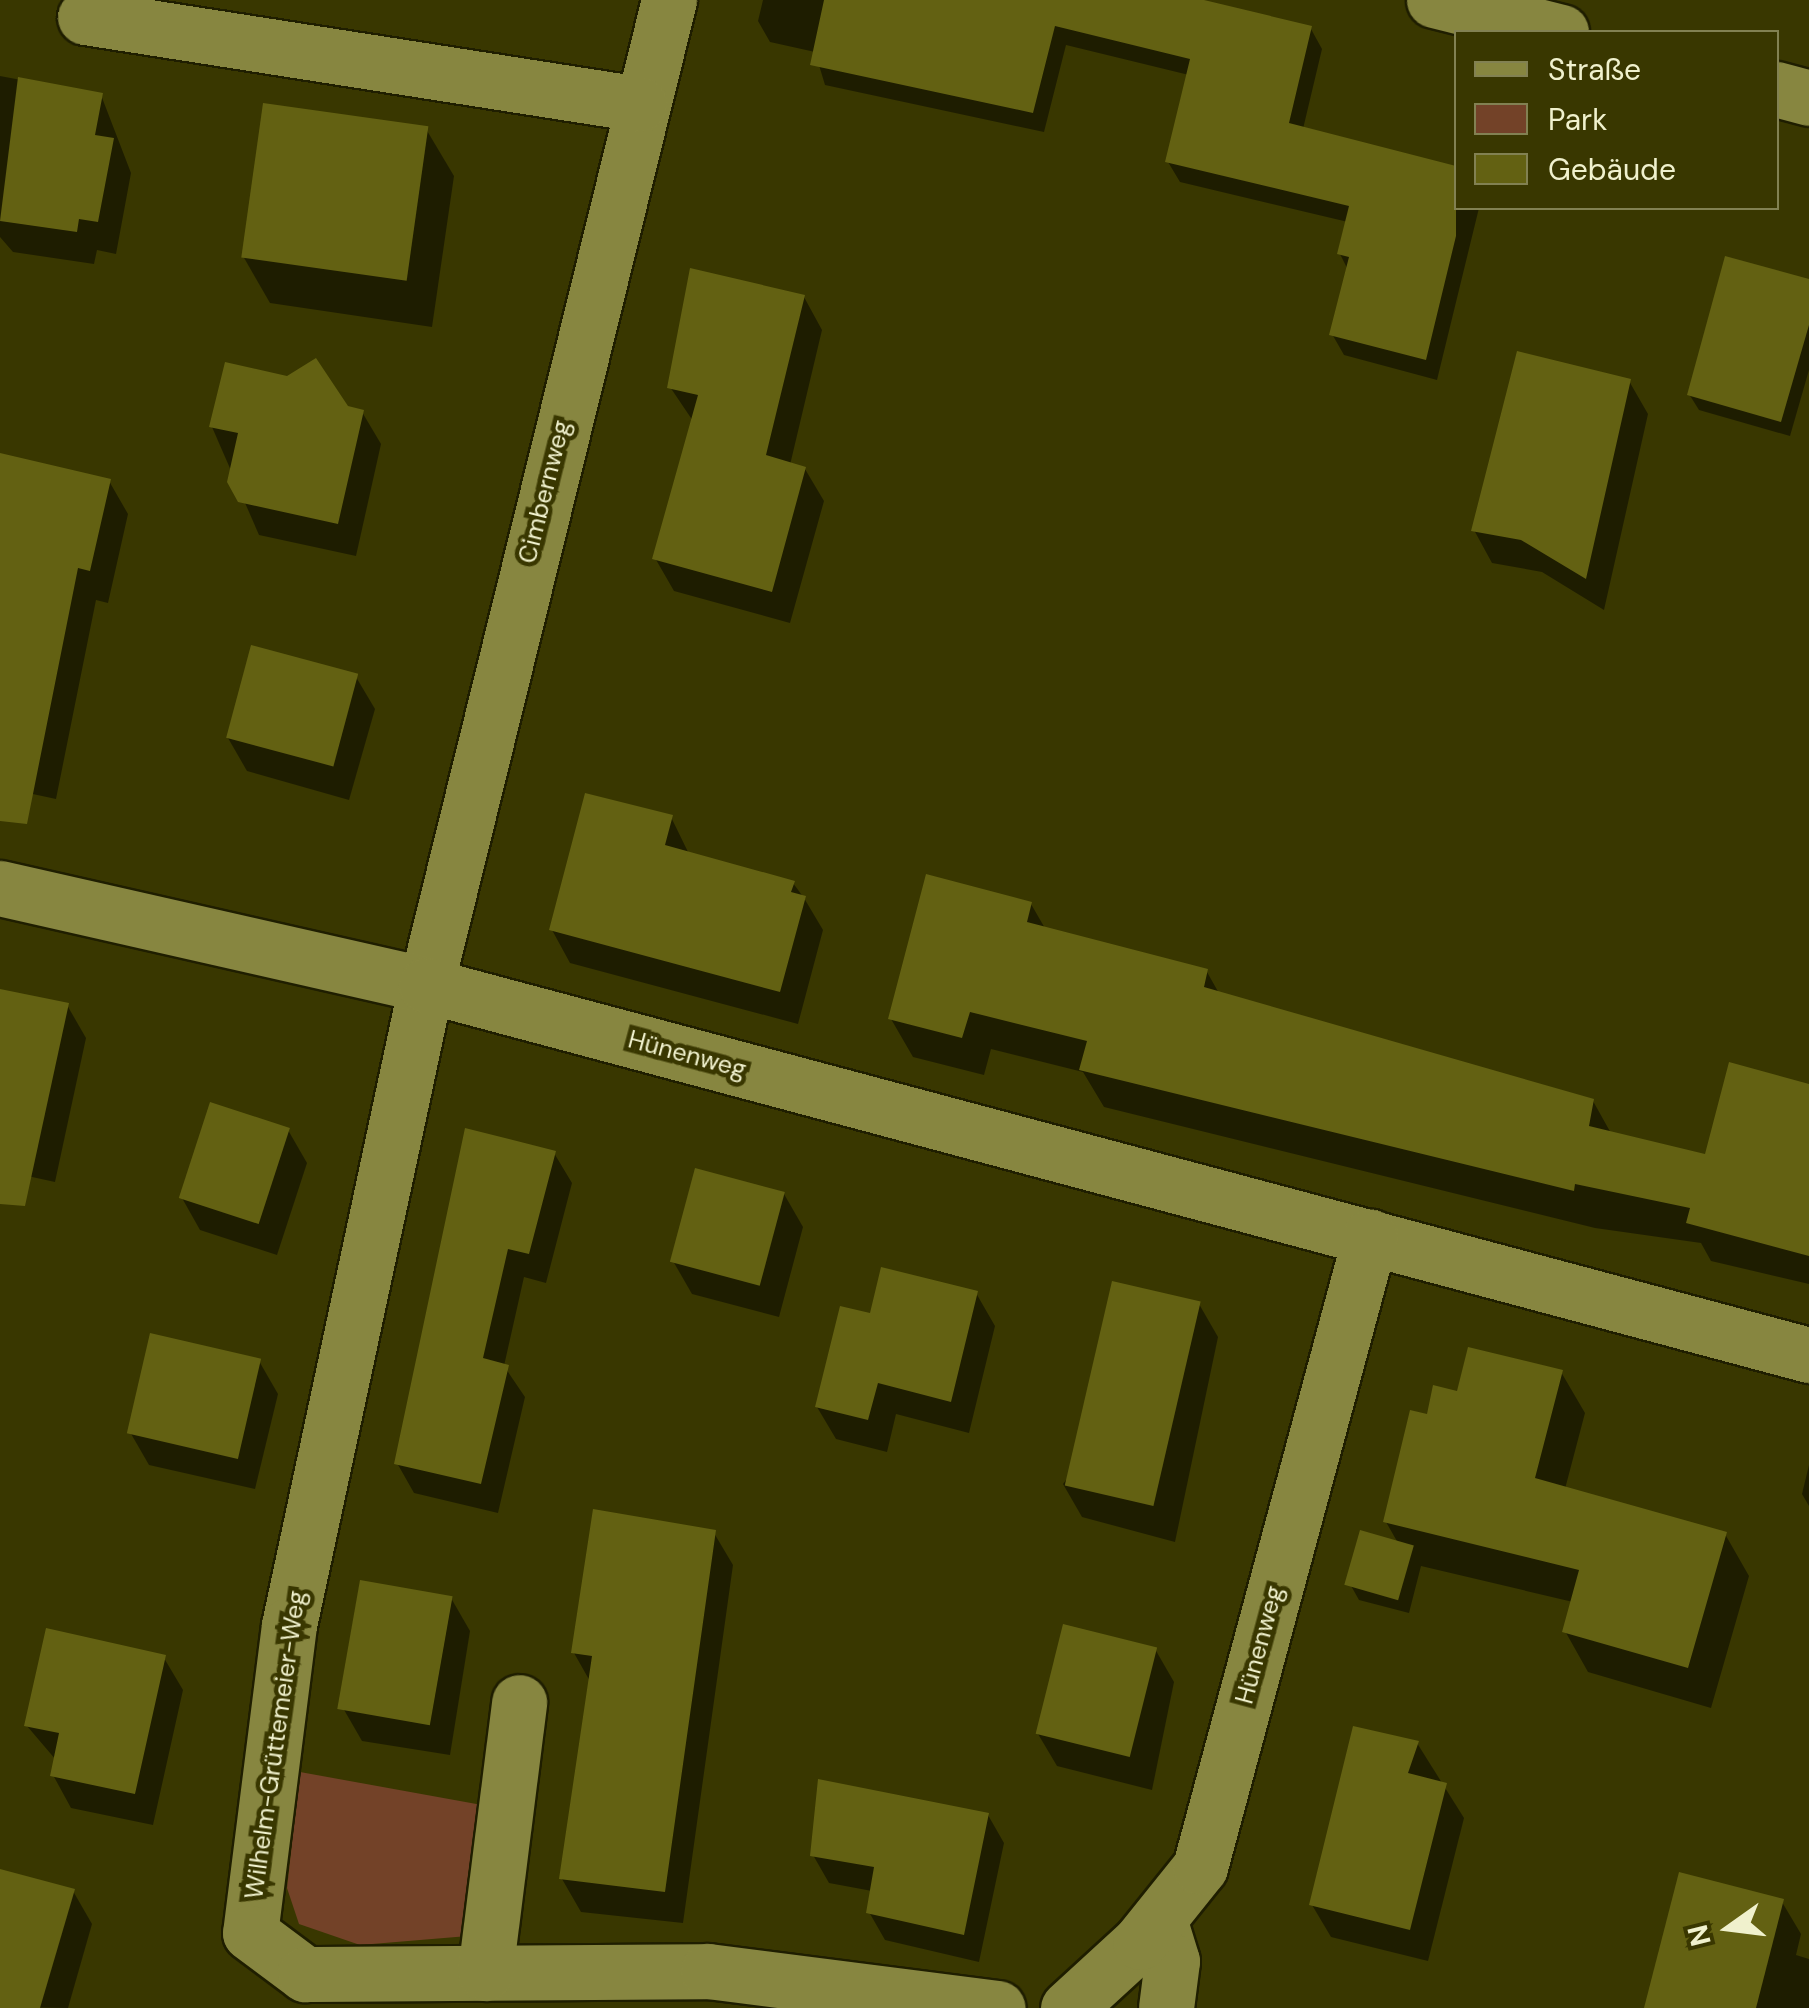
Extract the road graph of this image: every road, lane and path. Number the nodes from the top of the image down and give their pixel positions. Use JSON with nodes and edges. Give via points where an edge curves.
{"nodes":[{"id":1,"x":669,"y":0,"type":"edge"},
{"id":2,"x":1434,"y":0,"type":"edge"},
{"id":3,"x":85,"y":17,"type":"dead end"},
{"id":4,"x":1553,"y":30,"type":"edge"},
{"id":5,"x":1779,"y":91,"type":"edge"},
{"id":6,"x":1809,"y":98,"type":"edge"},
{"id":7,"x":639,"y":104,"type":"junction"},
{"id":8,"x":0,"y":888,"type":"edge"},
{"id":9,"x":426,"y":985,"type":"junction"},
{"id":10,"x":1370,"y":1237,"type":"junction"},
{"id":11,"x":1809,"y":1355,"type":"edge"},
{"id":12,"x":518,"y":1702,"type":"dead end"},
{"id":13,"x":1159,"y":1919,"type":"junction"},
{"id":14,"x":484,"y":1973,"type":"junction"},
{"id":15,"x":998,"y":2008,"type":"edge"},
{"id":16,"x":1068,"y":2008,"type":"edge"},
{"id":17,"x":1166,"y":2008,"type":"edge"}],
"edges":[{"from":1,"to":7,"type":"street","name":"Cimbernweg"},
{"from":2,"to":4,"type":"street"},
{"from":3,"to":7,"type":"street"},
{"from":5,"to":6,"type":"street"},
{"from":7,"to":9,"type":"street","name":"Cimbernweg"},
{"from":8,"to":9,"type":"street","name":"Hünenweg"},
{"from":9,"to":10,"type":"street","name":"Hünenweg"},
{"from":9,"to":14,"type":"street","name":"Wilhelm-Grüttemeier-Weg","via":[[289,1624],[250,1933],[305,1974]]},
{"from":10,"to":11,"type":"street","name":"Hünenweg"},
{"from":10,"to":13,"type":"street","name":"Hünenweg","via":[[1200,1867]]},
{"from":12,"to":14,"type":"street"},
{"from":13,"to":16,"type":"street","name":"Hünenweg"},
{"from":13,"to":17,"type":"street","via":[[1172,1961]]},
{"from":14,"to":15,"type":"street","name":"Wilhelm-Grüttemeier-Weg","via":[[708,1971]]}]}
